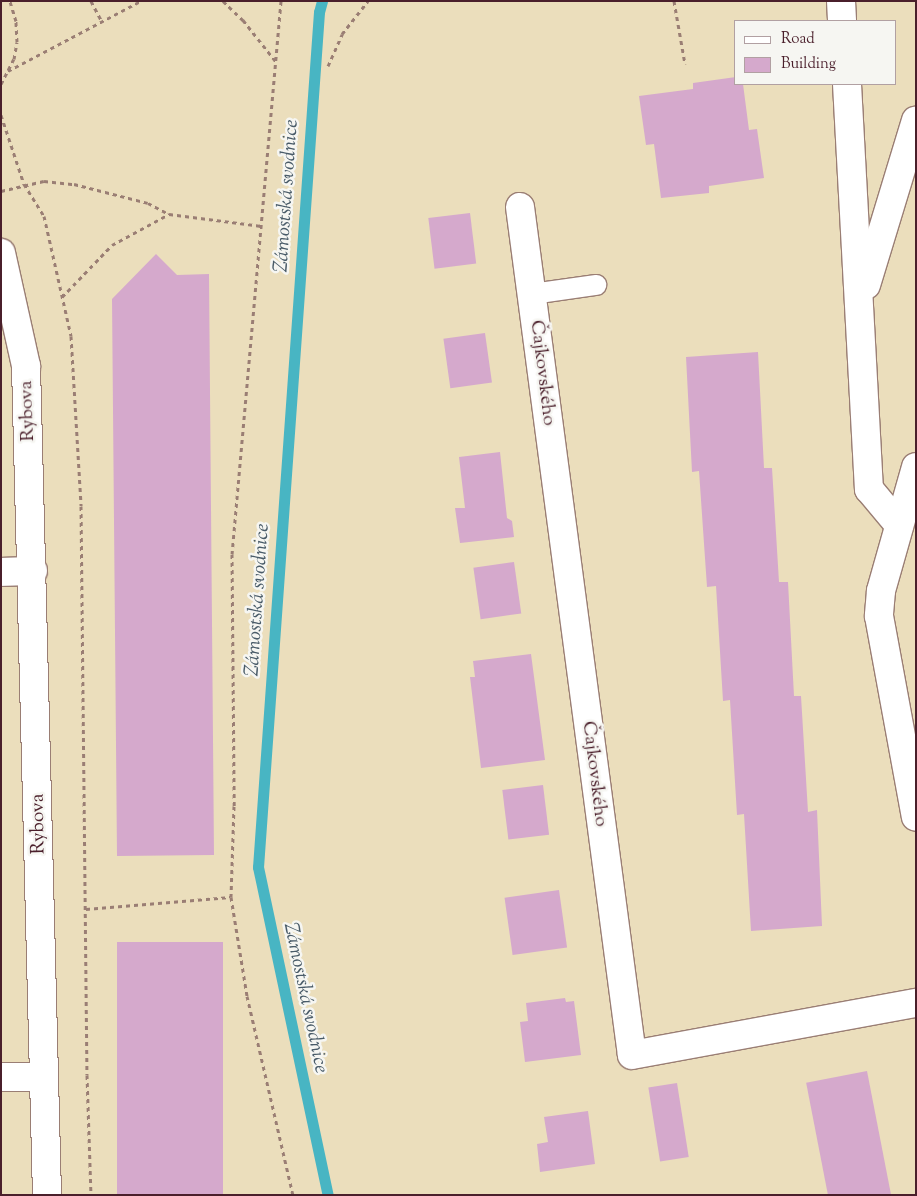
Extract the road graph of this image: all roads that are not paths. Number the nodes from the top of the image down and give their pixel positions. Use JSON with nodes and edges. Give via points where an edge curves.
{"nodes":[{"id":1,"x":841,"y":1,"type":"edge"},
{"id":2,"x":842,"y":20,"type":"edge"},
{"id":3,"x":846,"y":85,"type":"edge"},
{"id":4,"x":916,"y":120,"type":"edge"},
{"id":5,"x":520,"y":207,"type":"dead end"},
{"id":6,"x":1,"y":253,"type":"edge"},
{"id":7,"x":596,"y":285,"type":"dead end"},
{"id":8,"x":532,"y":294,"type":"junction"},
{"id":9,"x":861,"y":303,"type":"junction"},
{"id":10,"x":916,"y":467,"type":"edge"},
{"id":11,"x":899,"y":524,"type":"junction"},
{"id":12,"x":33,"y":571,"type":"junction"},
{"id":13,"x":1,"y":572,"type":"edge"},
{"id":14,"x":916,"y":817,"type":"edge"},
{"id":15,"x":916,"y":1003,"type":"edge"},
{"id":16,"x":44,"y":1077,"type":"junction"},
{"id":17,"x":1,"y":1078,"type":"edge"},
{"id":18,"x":47,"y":1195,"type":"edge"}],
"edges":[{"from":1,"to":2,"type":"street"},
{"from":3,"to":9,"type":"street"},
{"from":4,"to":9,"type":"street"},
{"from":5,"to":8,"type":"street","name":"Čajkovského"},
{"from":6,"to":12,"type":"street","name":"Rybova","via":[[26,366]]},
{"from":7,"to":8,"type":"lane"},
{"from":8,"to":15,"type":"street","name":"Čajkovského","via":[[632,1055]]},
{"from":9,"to":11,"type":"street","via":[[869,489]]},
{"from":10,"to":11,"type":"street"},
{"from":11,"to":14,"type":"street","via":[[881,590],[879,616]]},
{"from":12,"to":13,"type":"street"},
{"from":12,"to":16,"type":"street","name":"Rybova"},
{"from":16,"to":17,"type":"street"},
{"from":16,"to":18,"type":"street","name":"Rybova"}]}
